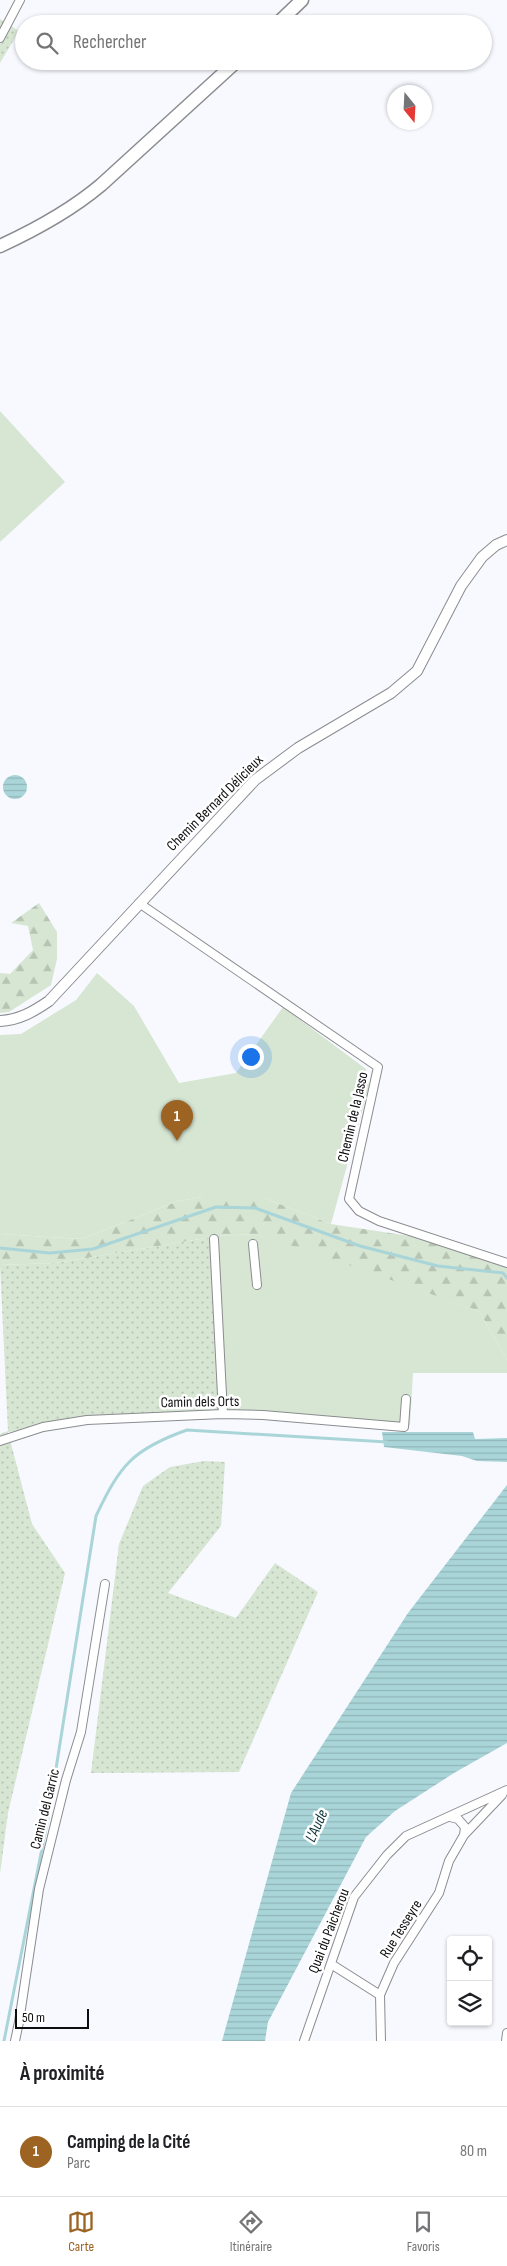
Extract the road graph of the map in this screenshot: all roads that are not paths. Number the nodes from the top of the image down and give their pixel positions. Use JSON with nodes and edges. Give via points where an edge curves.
{"nodes":[{"id":1,"x":20,"y":0,"type":"edge"},
{"id":2,"x":302,"y":0,"type":"edge"},
{"id":3,"x":286,"y":15,"type":"edge"},
{"id":4,"x":0,"y":38,"type":"edge"},
{"id":5,"x":227,"y":70,"type":"edge"},
{"id":6,"x":0,"y":246,"type":"edge"},
{"id":7,"x":507,"y":540,"type":"edge"},
{"id":8,"x":139,"y":903,"type":"junction"},
{"id":9,"x":0,"y":1021,"type":"edge"},
{"id":10,"x":214,"y":1239,"type":"dead end"},
{"id":11,"x":253,"y":1244,"type":"dead end"},
{"id":12,"x":506,"y":1261,"type":"edge"},
{"id":13,"x":257,"y":1285,"type":"dead end"},
{"id":14,"x":406,"y":1398,"type":"dead end"},
{"id":15,"x":223,"y":1414,"type":"junction"},
{"id":16,"x":0,"y":1441,"type":"edge"},
{"id":17,"x":105,"y":1584,"type":"dead end"},
{"id":18,"x":506,"y":1791,"type":"edge"},
{"id":19,"x":450,"y":1817,"type":"junction"},
{"id":20,"x":464,"y":1835,"type":"junction"},
{"id":21,"x":331,"y":1964,"type":"junction"},
{"id":22,"x":380,"y":1995,"type":"junction"},
{"id":23,"x":507,"y":2033,"type":"edge"},
{"id":24,"x":381,"y":2037,"type":"edge"},
{"id":25,"x":15,"y":2041,"type":"edge"},
{"id":26,"x":304,"y":2041,"type":"edge"},
{"id":27,"x":375,"y":2041,"type":"edge"},
{"id":28,"x":506,"y":2041,"type":"edge"}],
"edges":[{"from":1,"to":4,"type":"street"},
{"from":2,"to":3,"type":"main road"},
{"from":5,"to":6,"type":"main road","via":[[79,203]]},
{"from":7,"to":8,"type":"street","name":"Chemin Bernard Délicieux","via":[[482,557],[462,586],[417,671],[391,694],[298,748],[255,780]]},
{"from":8,"to":9,"type":"street","name":"Chemin Bernard Délicieux","via":[[49,1001],[28,1014]]},
{"from":8,"to":12,"type":"street","name":"Chemin de la Jasso","via":[[378,1067],[349,1199],[359,1211],[379,1221]]},
{"from":10,"to":15,"type":"street"},
{"from":11,"to":13,"type":"street"},
{"from":14,"to":15,"type":"street","name":"Camin dels Orts","via":[[404,1427]]},
{"from":15,"to":16,"type":"street","name":"Camin dels Orts","via":[[87,1420],[43,1427]]},
{"from":17,"to":25,"type":"street","name":"Camin del Garric","via":[[81,1732],[39,1889]]},
{"from":18,"to":19,"type":"street","name":"Quai du Paicherou"},
{"from":18,"to":20,"type":"street","name":"Rue Tesseyre"},
{"from":19,"to":20,"type":"street","via":[[458,1819],[464,1827]]},
{"from":19,"to":21,"type":"street","name":"Quai du Paicherou","via":[[406,1836],[367,1879],[354,1896]]},
{"from":20,"to":22,"type":"street","name":"Rue Tesseyre","via":[[449,1861],[440,1893],[394,1963]]},
{"from":21,"to":22,"type":"street"},
{"from":21,"to":26,"type":"street","name":"Quai du Paicherou"},
{"from":22,"to":24,"type":"street","name":"Rue Tesseyre"},
{"from":23,"to":28,"type":"street"},
{"from":24,"to":27,"type":"street"}]}
